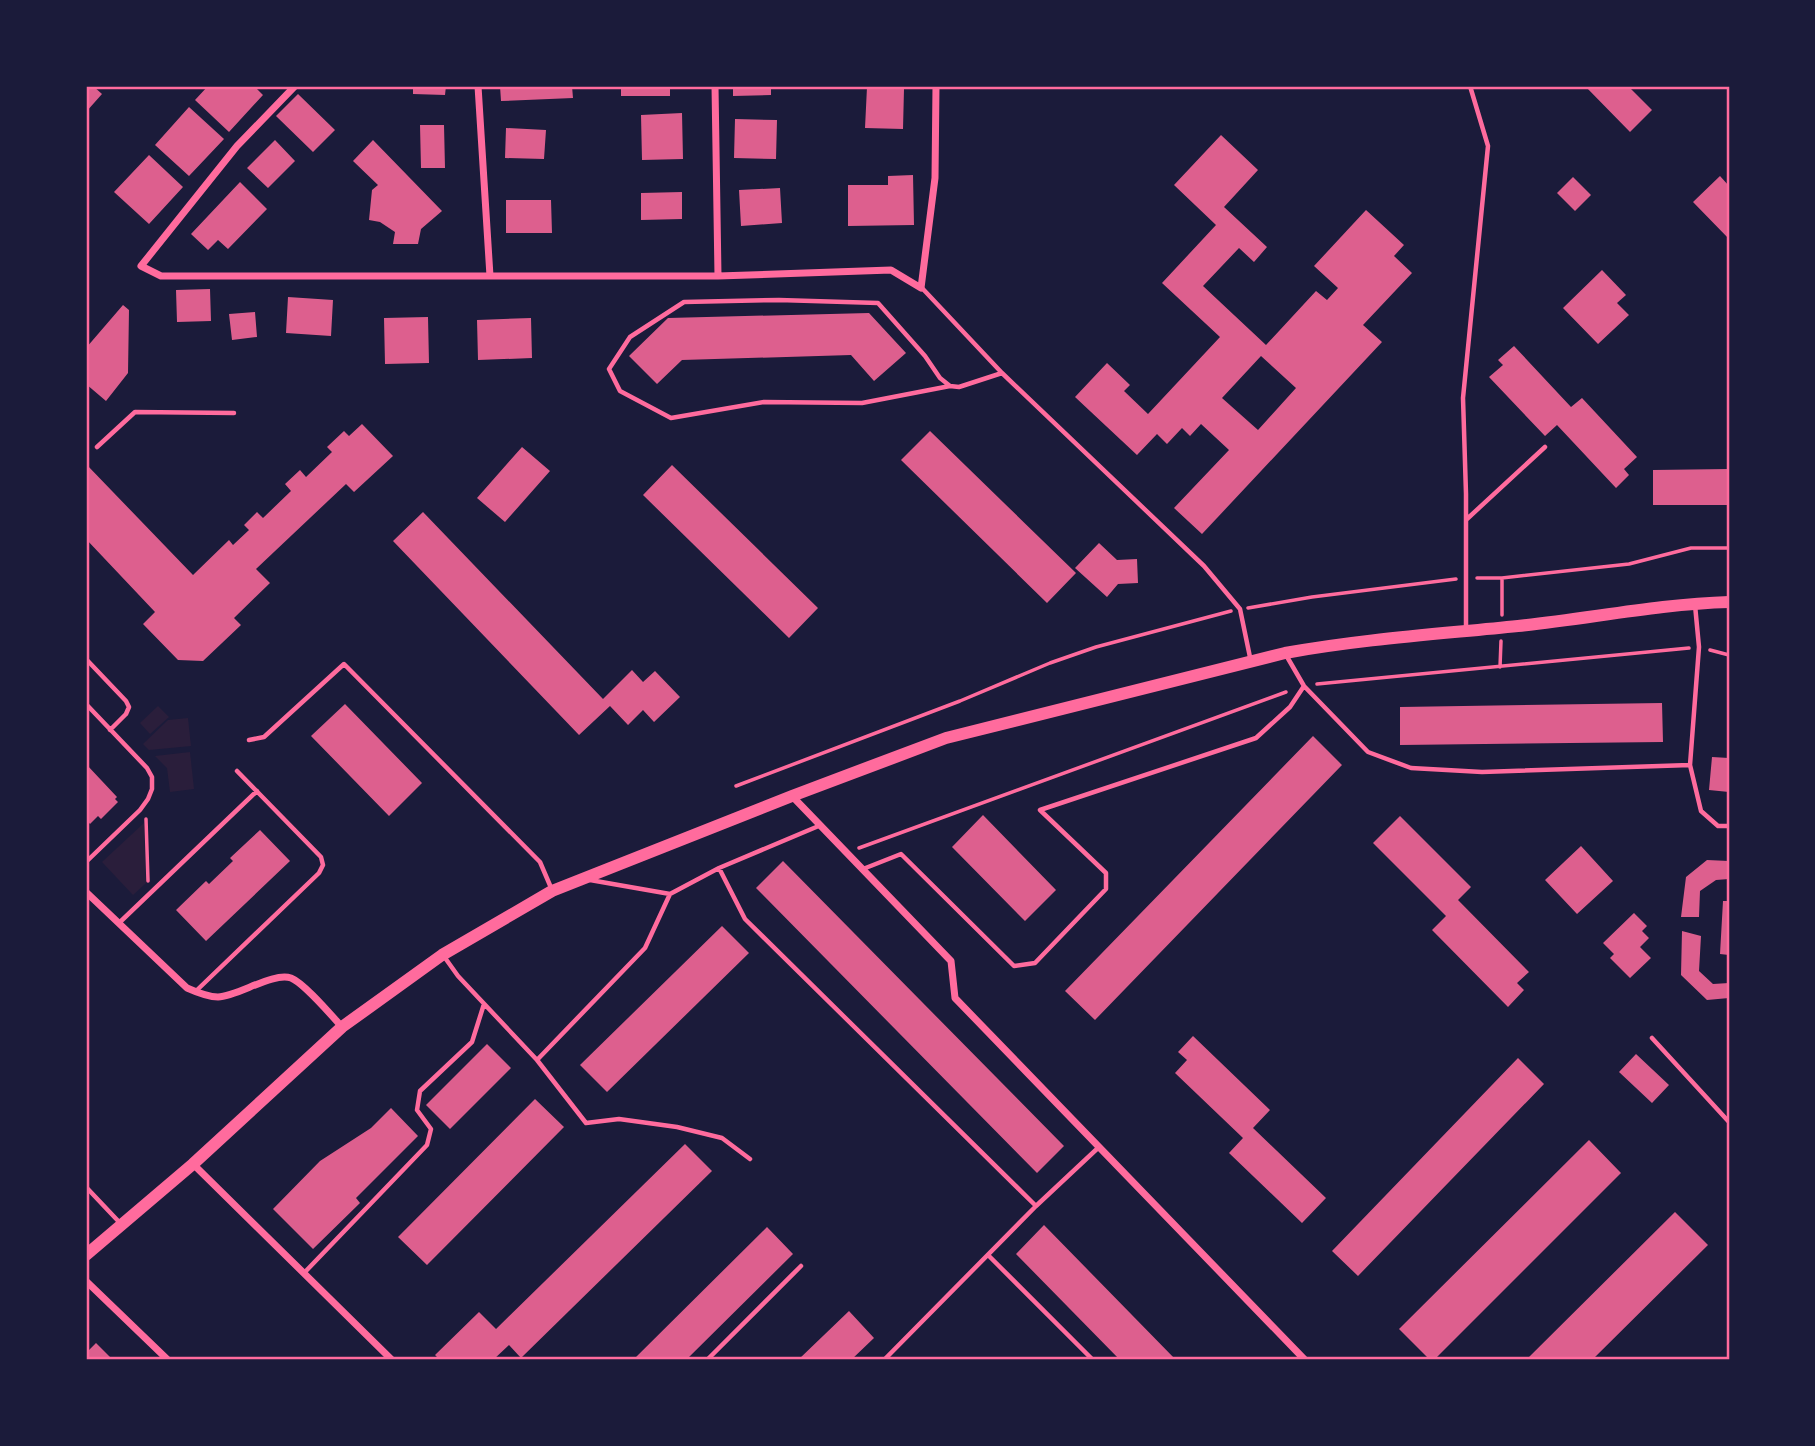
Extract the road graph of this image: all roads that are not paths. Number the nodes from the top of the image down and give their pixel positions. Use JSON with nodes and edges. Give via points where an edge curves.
{"nodes":[{"id":1,"x":295,"y":86,"type":"edge"},
{"id":2,"x":478,"y":86,"type":"edge"},
{"id":3,"x":715,"y":86,"type":"edge"},
{"id":4,"x":936,"y":86,"type":"edge"},
{"id":5,"x":1470,"y":86,"type":"edge"},
{"id":6,"x":491,"y":276,"type":"junction"},
{"id":7,"x":718,"y":276,"type":"junction"},
{"id":8,"x":921,"y":288,"type":"junction"},
{"id":9,"x":1002,"y":373,"type":"junction"},
{"id":10,"x":950,"y":386,"type":"junction"},
{"id":11,"x":234,"y":413,"type":"dead end"},
{"id":12,"x":97,"y":447,"type":"dead end"},
{"id":13,"x":1545,"y":447,"type":"dead end"},
{"id":14,"x":1466,"y":519,"type":"junction"},
{"id":15,"x":1729,"y":602,"type":"edge"},
{"id":16,"x":1695,"y":603,"type":"junction"},
{"id":17,"x":1466,"y":630,"type":"junction"},
{"id":18,"x":1285,"y":653,"type":"junction"},
{"id":19,"x":86,"y":659,"type":"edge"},
{"id":20,"x":1251,"y":662,"type":"junction"},
{"id":21,"x":1304,"y":685,"type":"junction"},
{"id":22,"x":86,"y":704,"type":"edge"},
{"id":23,"x":110,"y":730,"type":"junction"},
{"id":24,"x":249,"y":740,"type":"dead end"},
{"id":25,"x":1690,"y":765,"type":"junction"},
{"id":26,"x":236,"y":771,"type":"dead end"},
{"id":27,"x":257,"y":791,"type":"junction"},
{"id":28,"x":792,"y":796,"type":"junction"},
{"id":29,"x":821,"y":825,"type":"junction"},
{"id":30,"x":1729,"y":826,"type":"edge"},
{"id":31,"x":86,"y":862,"type":"edge"},
{"id":32,"x":719,"y":868,"type":"junction"},
{"id":33,"x":863,"y":869,"type":"junction"},
{"id":34,"x":582,"y":879,"type":"junction"},
{"id":35,"x":552,"y":891,"type":"junction"},
{"id":36,"x":86,"y":892,"type":"edge"},
{"id":37,"x":670,"y":894,"type":"junction"},
{"id":38,"x":118,"y":923,"type":"junction"},
{"id":39,"x":443,"y":955,"type":"junction"},
{"id":40,"x":195,"y":992,"type":"junction"},
{"id":41,"x":484,"y":1004,"type":"junction"},
{"id":42,"x":342,"y":1027,"type":"junction"},
{"id":43,"x":1652,"y":1038,"type":"dead end"},
{"id":44,"x":537,"y":1060,"type":"junction"},
{"id":45,"x":1729,"y":1122,"type":"edge"},
{"id":46,"x":1099,"y":1147,"type":"junction"},
{"id":47,"x":750,"y":1159,"type":"dead end"},
{"id":48,"x":193,"y":1164,"type":"junction"},
{"id":49,"x":86,"y":1187,"type":"edge"},
{"id":50,"x":1037,"y":1206,"type":"junction"},
{"id":51,"x":121,"y":1224,"type":"junction"},
{"id":52,"x":86,"y":1255,"type":"edge"},
{"id":53,"x":989,"y":1255,"type":"junction"},
{"id":54,"x":800,"y":1266,"type":"dead end"},
{"id":55,"x":304,"y":1273,"type":"junction"},
{"id":56,"x":86,"y":1281,"type":"edge"},
{"id":57,"x":167,"y":1360,"type":"edge"},
{"id":58,"x":392,"y":1360,"type":"edge"},
{"id":59,"x":707,"y":1360,"type":"edge"},
{"id":60,"x":884,"y":1360,"type":"edge"},
{"id":61,"x":1093,"y":1360,"type":"edge"},
{"id":62,"x":1306,"y":1360,"type":"edge"}],
"edges":[{"from":1,"to":6,"type":"street","via":[[237,146],[141,266],[161,276]]},
{"from":2,"to":6,"type":"street"},
{"from":3,"to":7,"type":"street"},
{"from":4,"to":8,"type":"street","via":[[935,178]]},
{"from":5,"to":14,"type":"lane","via":[[1488,146],[1463,398]]},
{"from":6,"to":7,"type":"street"},
{"from":7,"to":8,"type":"street","via":[[891,270]]},
{"from":8,"to":9,"type":"lane"},
{"from":9,"to":10,"type":"lane"},
{"from":9,"to":20,"type":"lane","via":[[1204,566],[1240,609]]},
{"from":10,"to":10,"type":"lane","via":[[862,403],[764,402],[671,418],[620,391],[609,369],[629,338],[684,302],[878,303]]},
{"from":11,"to":12,"type":"lane","via":[[135,412]]},
{"from":13,"to":14,"type":"lane"},
{"from":14,"to":17,"type":"lane"},
{"from":15,"to":16,"type":"main road"},
{"from":16,"to":17,"type":"main road"},
{"from":16,"to":25,"type":"lane","via":[[1699,647]]},
{"from":17,"to":18,"type":"main road"},
{"from":18,"to":20,"type":"main road"},
{"from":18,"to":21,"type":"lane"},
{"from":19,"to":23,"type":"lane","via":[[129,707]]},
{"from":20,"to":28,"type":"main road","via":[[946,738]]},
{"from":21,"to":25,"type":"lane","via":[[1368,752],[1411,768],[1482,772]]},
{"from":21,"to":33,"type":"lane","via":[[1290,708],[1256,738],[1040,810],[1106,873],[1106,889],[1034,963],[1014,966],[901,854]]},
{"from":22,"to":23,"type":"lane"},
{"from":23,"to":31,"type":"lane","via":[[148,768],[152,789],[145,803]]},
{"from":24,"to":35,"type":"lane","via":[[264,737],[344,664],[540,862]]},
{"from":25,"to":30,"type":"lane","via":[[1701,811],[1718,826]]},
{"from":26,"to":27,"type":"lane"},
{"from":27,"to":38,"type":"lane"},
{"from":27,"to":40,"type":"lane","via":[[321,857],[323,865]]},
{"from":28,"to":29,"type":"street"},
{"from":28,"to":34,"type":"main road"},
{"from":29,"to":32,"type":"lane"},
{"from":29,"to":33,"type":"street"},
{"from":32,"to":37,"type":"lane"},
{"from":32,"to":50,"type":"lane","via":[[745,919]]},
{"from":33,"to":46,"type":"street","via":[[951,961],[955,998]]},
{"from":34,"to":35,"type":"main road"},
{"from":34,"to":37,"type":"lane"},
{"from":35,"to":39,"type":"main road"},
{"from":36,"to":38,"type":"street"},
{"from":37,"to":44,"type":"lane","via":[[645,948]]},
{"from":38,"to":40,"type":"street"},
{"from":39,"to":41,"type":"lane"},
{"from":39,"to":42,"type":"main road"},
{"from":40,"to":42,"type":"street","via":[[217,997],[289,977]]},
{"from":41,"to":44,"type":"lane"},
{"from":41,"to":55,"type":"lane","via":[[472,1042],[420,1091],[417,1110],[431,1129],[428,1145]]},
{"from":42,"to":48,"type":"main road"},
{"from":43,"to":45,"type":"lane"},
{"from":44,"to":47,"type":"lane","via":[[586,1123],[619,1119],[677,1127],[722,1138]]},
{"from":46,"to":50,"type":"lane"},
{"from":46,"to":62,"type":"street"},
{"from":48,"to":51,"type":"main road"},
{"from":48,"to":55,"type":"street"},
{"from":49,"to":51,"type":"lane"},
{"from":50,"to":53,"type":"lane"},
{"from":51,"to":52,"type":"main road"},
{"from":53,"to":60,"type":"lane"},
{"from":53,"to":61,"type":"lane"},
{"from":54,"to":59,"type":"lane"},
{"from":55,"to":58,"type":"street"},
{"from":56,"to":57,"type":"street"}]}
